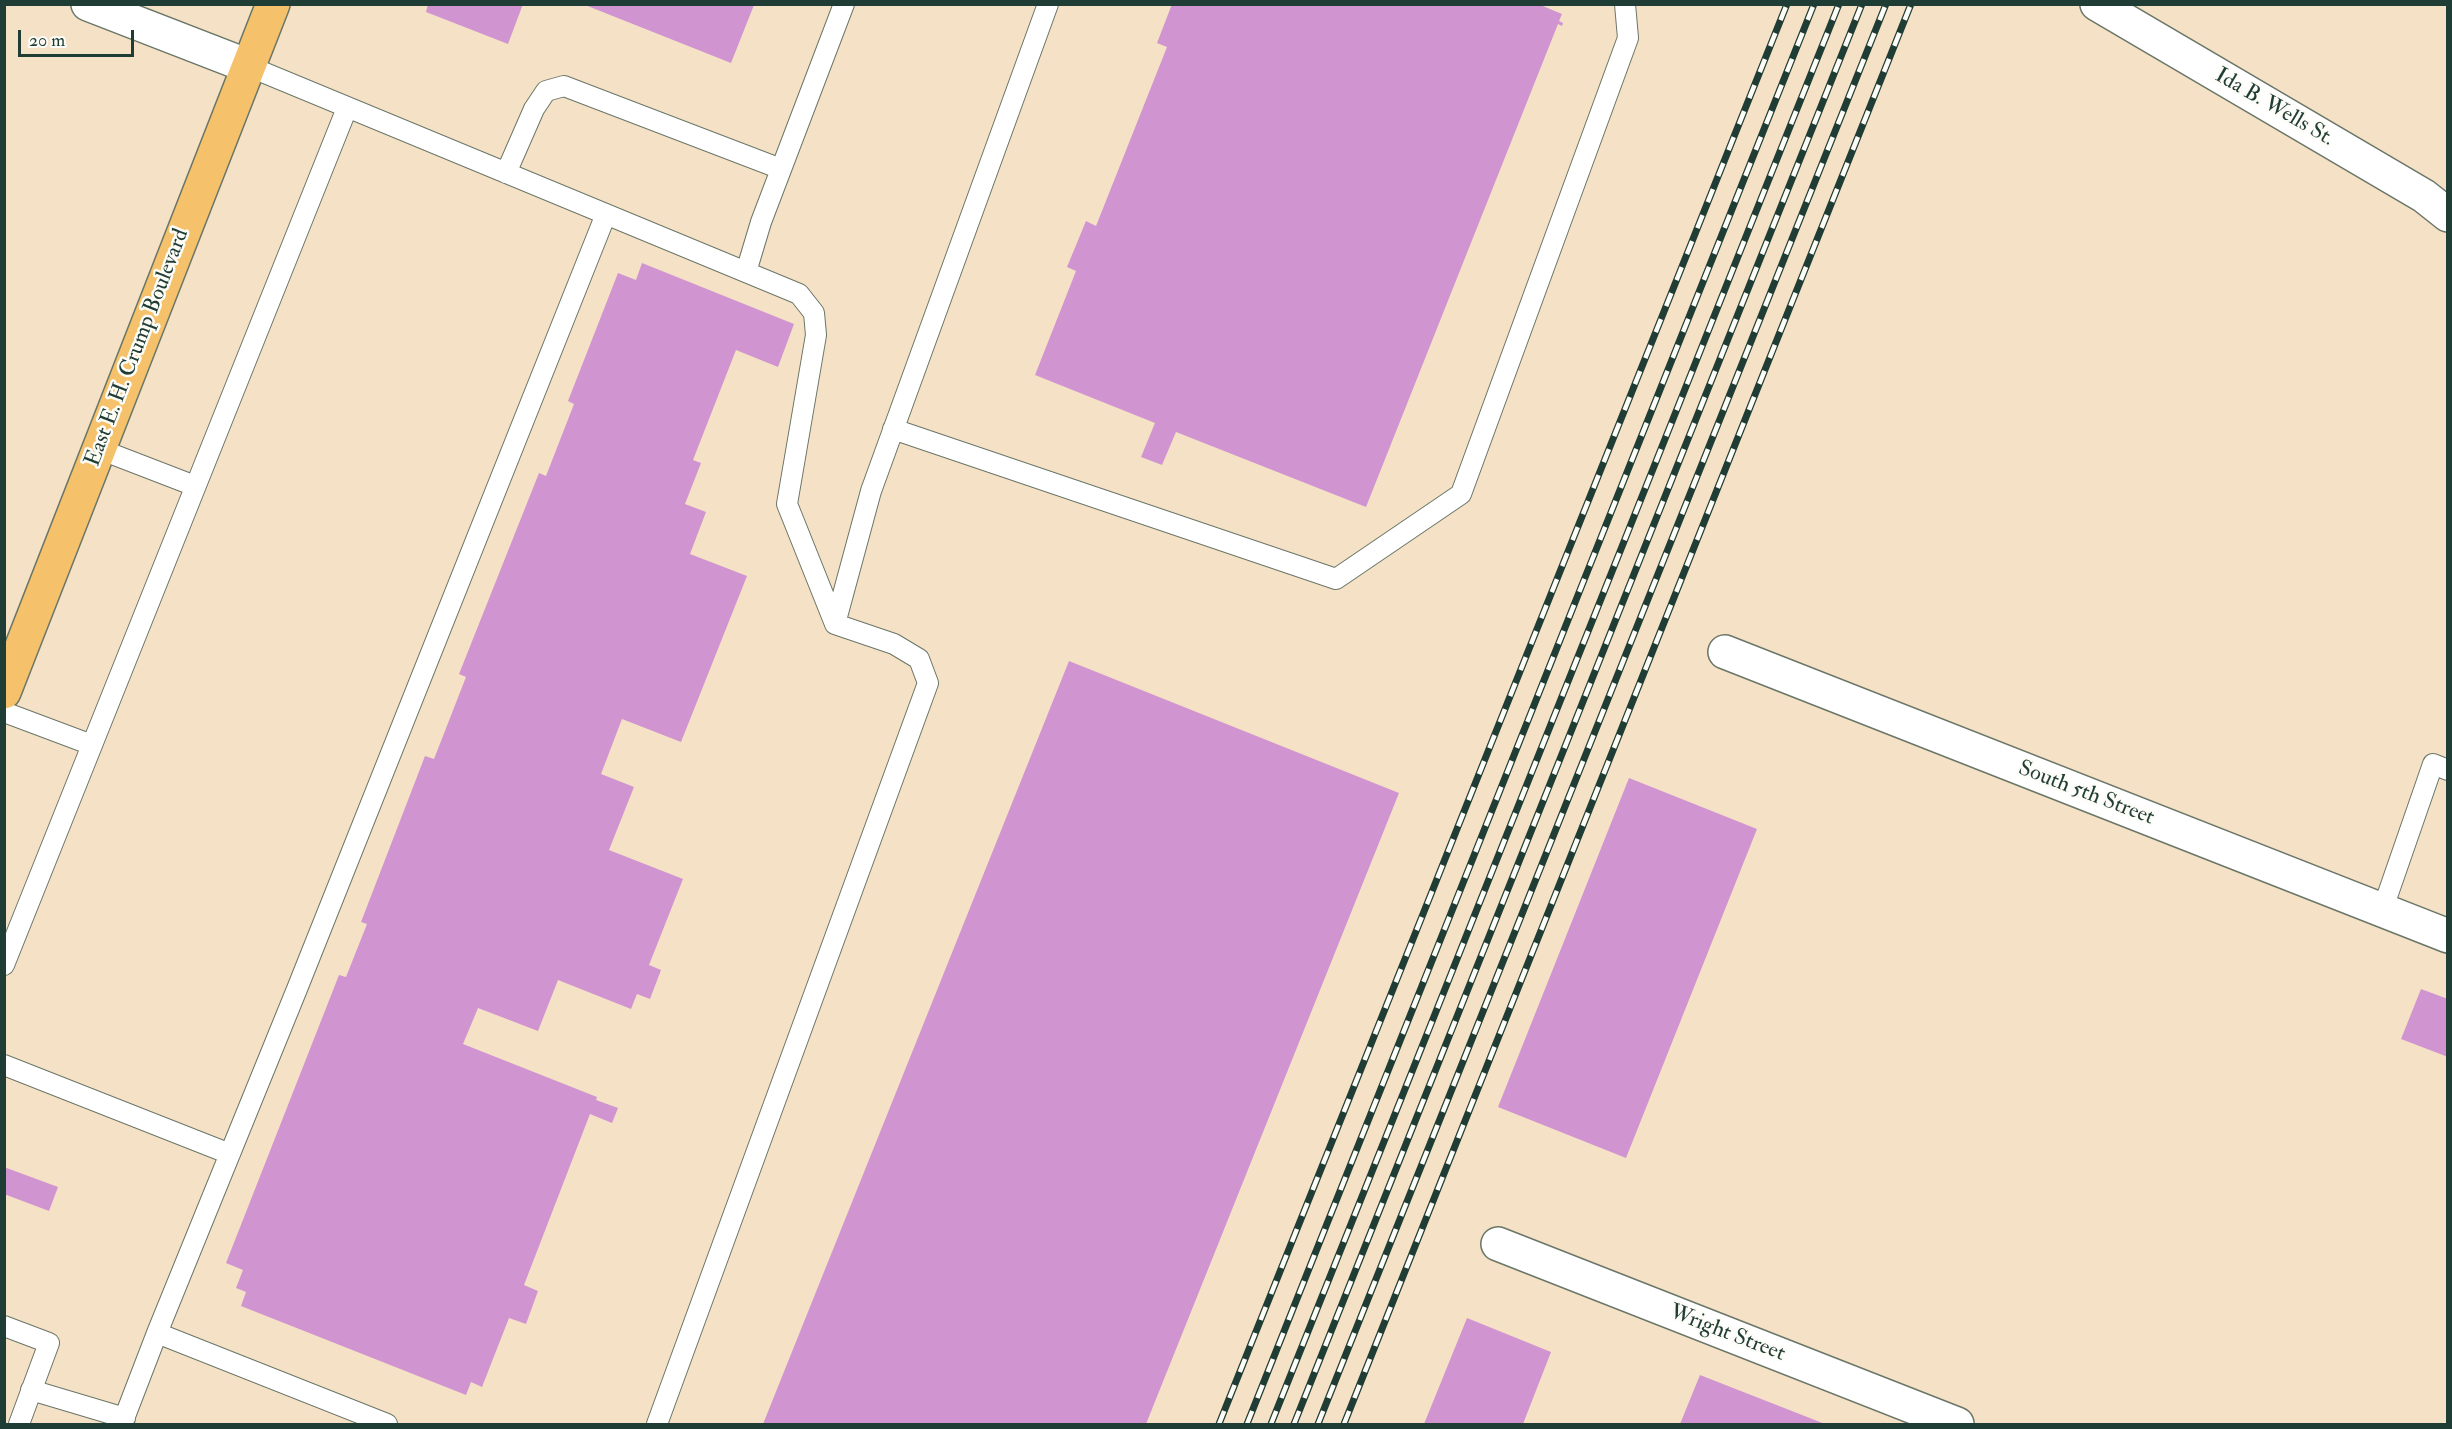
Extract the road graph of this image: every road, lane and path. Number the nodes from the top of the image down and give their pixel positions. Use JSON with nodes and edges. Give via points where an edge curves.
{"nodes":[{"id":1,"x":88,"y":4,"type":"edge"},
{"id":2,"x":273,"y":4,"type":"edge"},
{"id":3,"x":844,"y":4,"type":"edge"},
{"id":4,"x":1048,"y":4,"type":"edge"},
{"id":5,"x":1624,"y":4,"type":"edge"},
{"id":6,"x":2097,"y":4,"type":"edge"},
{"id":7,"x":248,"y":66,"type":"junction"},
{"id":8,"x":347,"y":108,"type":"junction"},
{"id":9,"x":781,"y":169,"type":"junction"},
{"id":10,"x":506,"y":173,"type":"junction"},
{"id":11,"x":606,"y":214,"type":"junction"},
{"id":12,"x":2448,"y":215,"type":"edge"},
{"id":13,"x":746,"y":272,"type":"junction"},
{"id":14,"x":893,"y":429,"type":"junction"},
{"id":15,"x":99,"y":449,"type":"junction"},
{"id":16,"x":195,"y":486,"type":"junction"},
{"id":17,"x":835,"y":624,"type":"junction"},
{"id":18,"x":1725,"y":652,"type":"dead end"},
{"id":19,"x":4,"y":692,"type":"edge"},
{"id":20,"x":4,"y":712,"type":"edge"},
{"id":21,"x":92,"y":745,"type":"junction"},
{"id":22,"x":2448,"y":770,"type":"edge"},
{"id":23,"x":2382,"y":910,"type":"junction"},
{"id":24,"x":2448,"y":936,"type":"edge"},
{"id":25,"x":4,"y":965,"type":"edge"},
{"id":26,"x":4,"y":1065,"type":"edge"},
{"id":27,"x":230,"y":1154,"type":"junction"},
{"id":28,"x":1498,"y":1244,"type":"dead end"},
{"id":29,"x":4,"y":1326,"type":"edge"},
{"id":30,"x":157,"y":1333,"type":"junction"},
{"id":31,"x":31,"y":1390,"type":"junction"},
{"id":32,"x":124,"y":1421,"type":"edge"},
{"id":33,"x":19,"y":1425,"type":"edge"},
{"id":34,"x":387,"y":1425,"type":"edge"},
{"id":35,"x":657,"y":1425,"type":"edge"},
{"id":36,"x":1957,"y":1425,"type":"edge"}],
"edges":[{"from":1,"to":7,"type":"street"},
{"from":2,"to":7,"type":"main road","name":"East E. H. Crump Boulevard"},
{"from":3,"to":9,"type":"lane"},
{"from":4,"to":14,"type":"lane"},
{"from":5,"to":14,"type":"lane","via":[[1628,38],[1461,494],[1336,579]]},
{"from":6,"to":12,"type":"street","name":"Ida B. Wells St.","via":[[2424,196]]},
{"from":7,"to":8,"type":"lane"},
{"from":7,"to":15,"type":"main road","name":"East E. H. Crump Boulevard"},
{"from":8,"to":10,"type":"lane"},
{"from":8,"to":16,"type":"lane"},
{"from":9,"to":10,"type":"lane","via":[[564,86],[546,91]]},
{"from":9,"to":13,"type":"lane"},
{"from":10,"to":11,"type":"lane"},
{"from":11,"to":13,"type":"lane"},
{"from":11,"to":27,"type":"lane"},
{"from":13,"to":17,"type":"lane","via":[[799,294],[813,313],[816,335],[787,504]]},
{"from":14,"to":17,"type":"lane","via":[[871,491]]},
{"from":15,"to":16,"type":"lane"},
{"from":15,"to":19,"type":"main road","name":"East E. H. Crump Boulevard"},
{"from":16,"to":21,"type":"lane"},
{"from":17,"to":35,"type":"lane","via":[[894,644],[920,659],[928,683]]},
{"from":18,"to":23,"type":"street","name":"South 5th Street"},
{"from":20,"to":21,"type":"lane"},
{"from":21,"to":25,"type":"lane"},
{"from":22,"to":23,"type":"lane","via":[[2433,764]]},
{"from":23,"to":24,"type":"street","name":"South 5th Street"},
{"from":26,"to":27,"type":"lane"},
{"from":27,"to":30,"type":"lane"},
{"from":28,"to":36,"type":"street","name":"Wright Street"},
{"from":29,"to":31,"type":"lane","via":[[49,1343]]},
{"from":30,"to":32,"type":"lane"},
{"from":30,"to":34,"type":"lane"},
{"from":31,"to":32,"type":"lane"},
{"from":31,"to":33,"type":"lane"}]}
